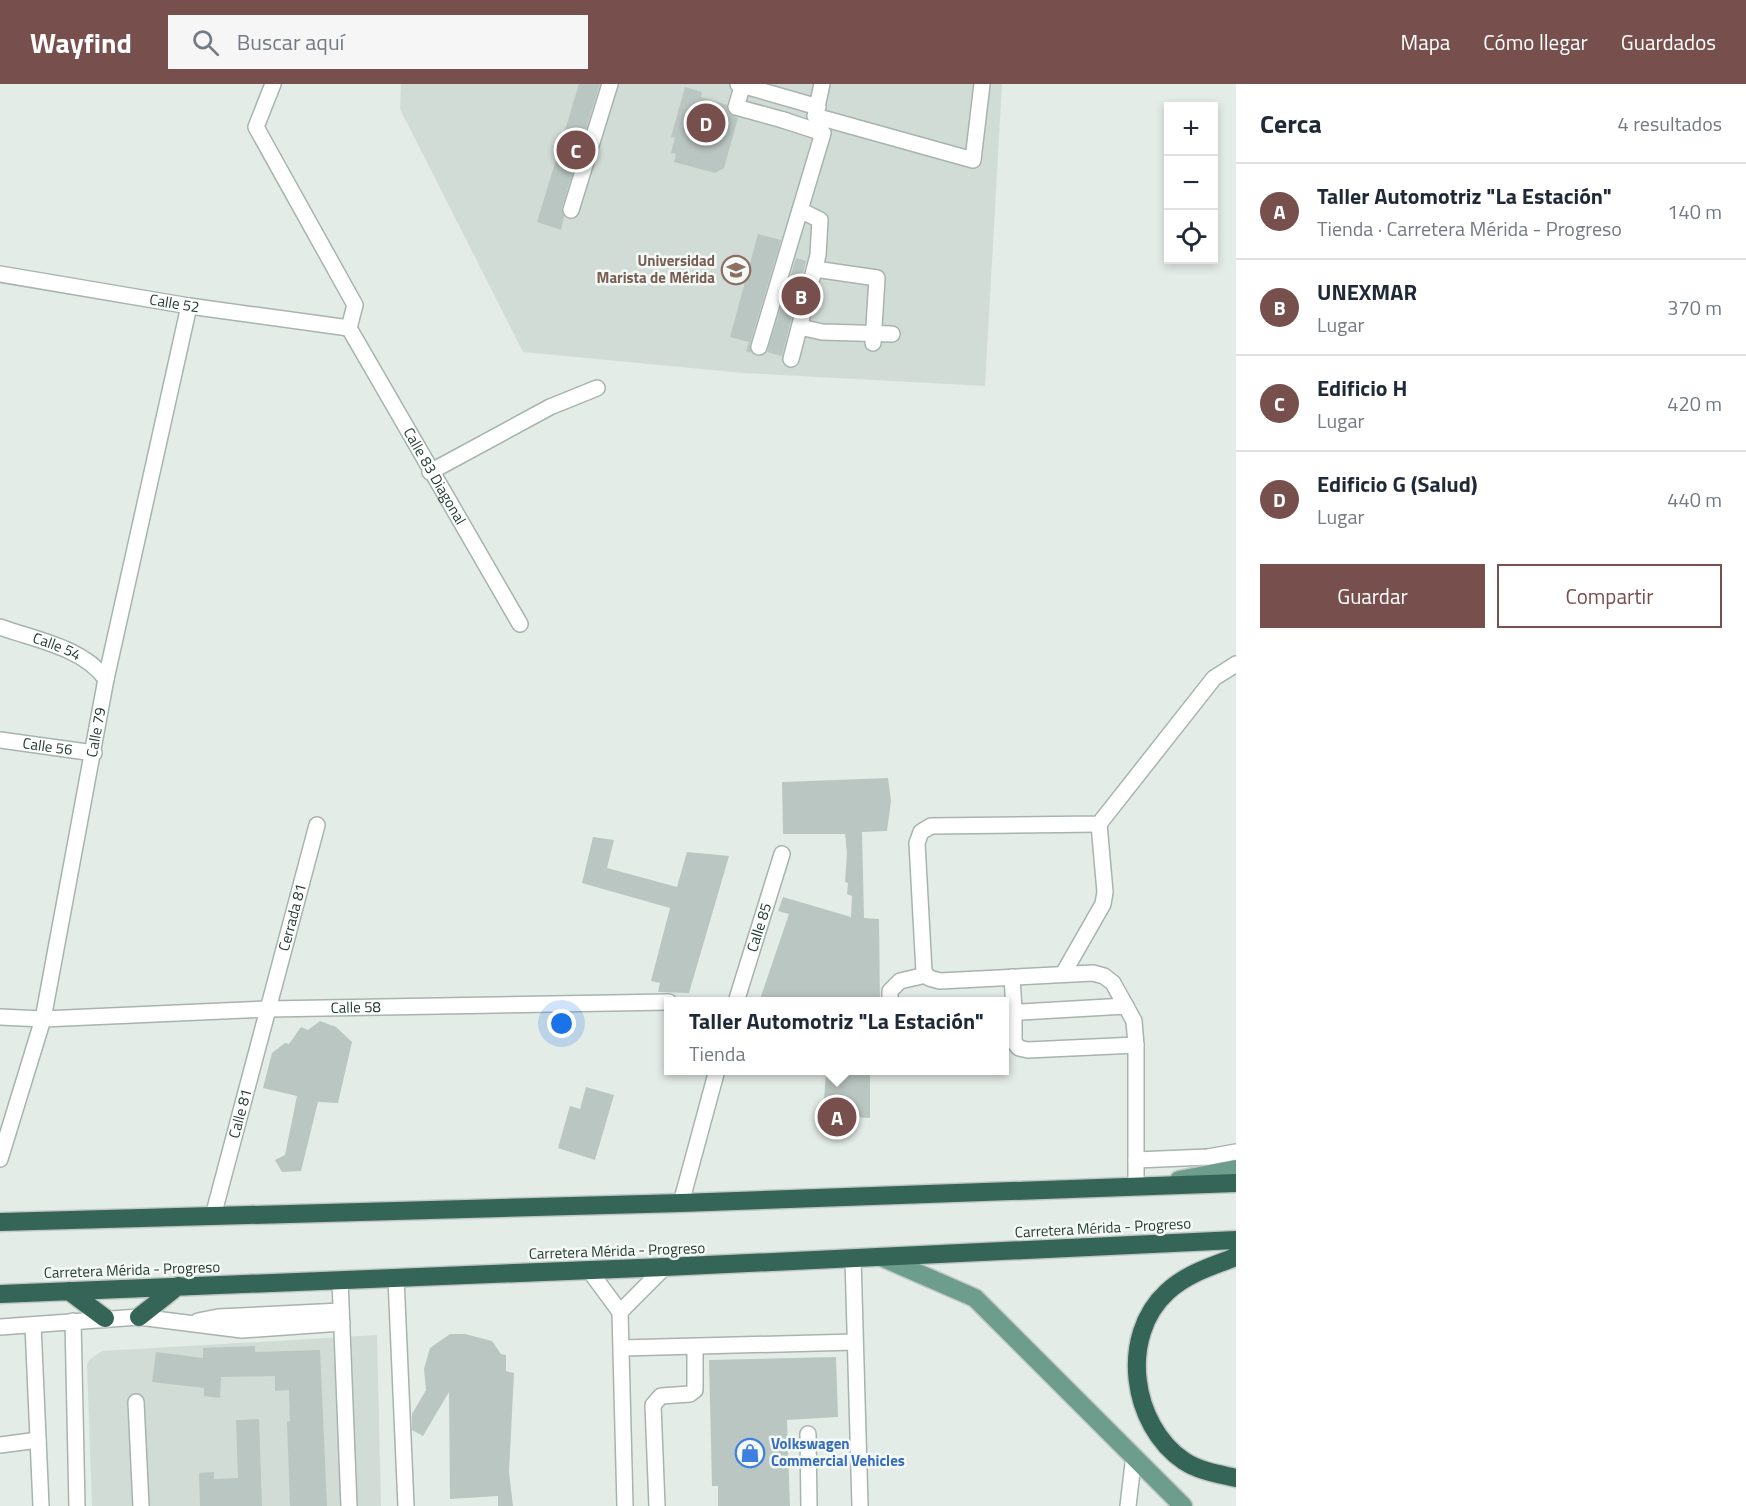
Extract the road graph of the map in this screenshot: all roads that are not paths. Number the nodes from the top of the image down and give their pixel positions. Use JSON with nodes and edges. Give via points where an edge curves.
{"nodes":[{"id":1,"x":273,"y":84,"type":"edge"},
{"id":2,"x":610,"y":84,"type":"edge"},
{"id":3,"x":741,"y":84,"type":"edge"},
{"id":4,"x":822,"y":84,"type":"edge"},
{"id":5,"x":982,"y":84,"type":"edge"},
{"id":6,"x":818,"y":106,"type":"junction"},
{"id":7,"x":571,"y":210,"type":"dead end"},
{"id":8,"x":800,"y":210,"type":"junction"},
{"id":9,"x":815,"y":269,"type":"junction"},
{"id":10,"x":0,"y":274,"type":"edge"},
{"id":11,"x":189,"y":306,"type":"junction"},
{"id":12,"x":800,"y":327,"type":"junction"},
{"id":13,"x":349,"y":328,"type":"junction"},
{"id":14,"x":892,"y":334,"type":"dead end"},
{"id":15,"x":873,"y":343,"type":"dead end"},
{"id":16,"x":759,"y":347,"type":"dead end"},
{"id":17,"x":791,"y":359,"type":"dead end"},
{"id":18,"x":597,"y":388,"type":"dead end"},
{"id":19,"x":430,"y":472,"type":"junction"},
{"id":20,"x":519,"y":624,"type":"dead end"},
{"id":21,"x":0,"y":627,"type":"edge"},
{"id":22,"x":1236,"y":664,"type":"edge"},
{"id":23,"x":106,"y":679,"type":"junction"},
{"id":24,"x":0,"y":740,"type":"edge"},
{"id":25,"x":94,"y":753,"type":"junction"},
{"id":26,"x":1099,"y":824,"type":"junction"},
{"id":27,"x":317,"y":825,"type":"dead end"},
{"id":28,"x":782,"y":854,"type":"dead end"},
{"id":29,"x":926,"y":975,"type":"junction"},
{"id":30,"x":1063,"y":975,"type":"junction"},
{"id":31,"x":1012,"y":977,"type":"junction"},
{"id":32,"x":737,"y":997,"type":"edge"},
{"id":33,"x":890,"y":997,"type":"edge"},
{"id":34,"x":664,"y":1002,"type":"edge"},
{"id":35,"x":1125,"y":1006,"type":"junction"},
{"id":36,"x":268,"y":1009,"type":"junction"},
{"id":37,"x":0,"y":1017,"type":"edge"},
{"id":38,"x":1011,"y":1020,"type":"edge"},
{"id":39,"x":41,"y":1023,"type":"junction"},
{"id":40,"x":0,"y":1028,"type":"edge"},
{"id":41,"x":1136,"y":1045,"type":"junction"},
{"id":42,"x":716,"y":1075,"type":"edge"},
{"id":43,"x":1236,"y":1152,"type":"edge"},
{"id":44,"x":0,"y":1159,"type":"edge"},
{"id":45,"x":1136,"y":1160,"type":"junction"},
{"id":46,"x":1236,"y":1169,"type":"edge"},
{"id":47,"x":1236,"y":1183,"type":"edge"},
{"id":48,"x":1145,"y":1185,"type":"junction"},
{"id":49,"x":681,"y":1203,"type":"junction"},
{"id":50,"x":213,"y":1216,"type":"junction"},
{"id":51,"x":0,"y":1222,"type":"edge"},
{"id":52,"x":1236,"y":1240,"type":"edge"},
{"id":53,"x":881,"y":1257,"type":"junction"},
{"id":54,"x":1236,"y":1257,"type":"edge"},
{"id":55,"x":853,"y":1258,"type":"junction"},
{"id":56,"x":665,"y":1267,"type":"junction"},
{"id":57,"x":589,"y":1270,"type":"junction"},
{"id":58,"x":396,"y":1278,"type":"junction"},
{"id":59,"x":340,"y":1280,"type":"junction"},
{"id":60,"x":178,"y":1286,"type":"junction"},
{"id":61,"x":69,"y":1290,"type":"junction"},
{"id":62,"x":0,"y":1294,"type":"edge"},
{"id":63,"x":620,"y":1312,"type":"junction"},
{"id":64,"x":139,"y":1317,"type":"junction"},
{"id":65,"x":341,"y":1317,"type":"junction"},
{"id":66,"x":105,"y":1318,"type":"junction"},
{"id":67,"x":73,"y":1321,"type":"junction"},
{"id":68,"x":33,"y":1325,"type":"junction"},
{"id":69,"x":0,"y":1327,"type":"edge"},
{"id":70,"x":855,"y":1342,"type":"junction"},
{"id":71,"x":694,"y":1347,"type":"junction"},
{"id":72,"x":622,"y":1348,"type":"junction"},
{"id":73,"x":136,"y":1402,"type":"dead end"},
{"id":74,"x":808,"y":1434,"type":"dead end"},
{"id":75,"x":38,"y":1440,"type":"junction"},
{"id":76,"x":0,"y":1445,"type":"edge"},
{"id":77,"x":1134,"y":1455,"type":"junction"},
{"id":78,"x":1236,"y":1478,"type":"edge"},
{"id":79,"x":41,"y":1506,"type":"edge"},
{"id":80,"x":77,"y":1506,"type":"edge"},
{"id":81,"x":141,"y":1506,"type":"edge"},
{"id":82,"x":349,"y":1506,"type":"edge"},
{"id":83,"x":406,"y":1506,"type":"edge"},
{"id":84,"x":625,"y":1506,"type":"edge"},
{"id":85,"x":657,"y":1506,"type":"edge"},
{"id":86,"x":809,"y":1506,"type":"edge"},
{"id":87,"x":860,"y":1506,"type":"edge"},
{"id":88,"x":1128,"y":1506,"type":"edge"},
{"id":89,"x":1183,"y":1506,"type":"edge"}],
"edges":[{"from":1,"to":13,"type":"street","via":[[256,127],[355,305]]},
{"from":2,"to":7,"type":"street"},
{"from":3,"to":6,"type":"street"},
{"from":3,"to":8,"type":"street","via":[[736,107],[823,133]]},
{"from":4,"to":6,"type":"street"},
{"from":5,"to":6,"type":"street","via":[[973,160],[815,116]]},
{"from":8,"to":9,"type":"street","via":[[820,220]]},
{"from":8,"to":16,"type":"street"},
{"from":9,"to":12,"type":"street"},
{"from":9,"to":15,"type":"street","via":[[877,278]]},
{"from":10,"to":11,"type":"street","name":"Calle 52"},
{"from":11,"to":13,"type":"street","name":"Calle 52"},
{"from":11,"to":23,"type":"street","name":"Calle 79"},
{"from":12,"to":14,"type":"street","via":[[822,333]]},
{"from":12,"to":17,"type":"street"},
{"from":13,"to":19,"type":"street","name":"Calle 83 Diagonal"},
{"from":18,"to":19,"type":"street","via":[[550,407]]},
{"from":19,"to":20,"type":"street","name":"Calle 83 Diagonal"},
{"from":21,"to":23,"type":"street","name":"Calle 54","via":[[83,656]]},
{"from":22,"to":26,"type":"street","via":[[1214,678]]},
{"from":23,"to":25,"type":"street","name":"Calle 79"},
{"from":24,"to":25,"type":"street","name":"Calle 56"},
{"from":25,"to":39,"type":"street","name":"Calle 79"},
{"from":26,"to":29,"type":"street","via":[[931,826],[921,832],[917,843]]},
{"from":26,"to":30,"type":"street","via":[[1103,904]]},
{"from":27,"to":36,"type":"street","name":"Cerrada 81"},
{"from":28,"to":32,"type":"street","name":"Calle 85"},
{"from":29,"to":31,"type":"street","via":[[940,981]]},
{"from":29,"to":33,"type":"street","via":[[900,981]]},
{"from":30,"to":31,"type":"street"},
{"from":30,"to":35,"type":"street","via":[[1104,976],[1113,983]]},
{"from":31,"to":38,"type":"street"},
{"from":34,"to":36,"type":"street","name":"Calle 58"},
{"from":35,"to":38,"type":"street","via":[[1021,1012]]},
{"from":35,"to":41,"type":"street","via":[[1134,1021]]},
{"from":36,"to":39,"type":"street","name":"Calle 58"},
{"from":36,"to":50,"type":"street","name":"Calle 81"},
{"from":37,"to":39,"type":"street"},
{"from":38,"to":41,"type":"street","via":[[1014,1042],[1028,1050]]},
{"from":39,"to":40,"type":"street"},
{"from":39,"to":44,"type":"street","name":"Calle 79"},
{"from":41,"to":45,"type":"street"},
{"from":42,"to":49,"type":"street"},
{"from":43,"to":45,"type":"street"},
{"from":45,"to":48,"type":"street"},
{"from":46,"to":48,"type":"main road"},
{"from":47,"to":48,"type":"highway"},
{"from":48,"to":49,"type":"highway"},
{"from":49,"to":50,"type":"highway"},
{"from":50,"to":51,"type":"highway"},
{"from":52,"to":53,"type":"highway","name":"Carretera Mérida - Progreso"},
{"from":53,"to":55,"type":"highway","name":"Carretera Mérida - Progreso"},
{"from":53,"to":77,"type":"main road","via":[[975,1298]]},
{"from":54,"to":78,"type":"highway","via":[[1201,1270],[1167,1292],[1146,1322],[1136,1361],[1147,1416],[1172,1451],[1203,1470]]},
{"from":55,"to":56,"type":"highway","name":"Carretera Mérida - Progreso"},
{"from":55,"to":70,"type":"street"},
{"from":56,"to":57,"type":"highway","name":"Carretera Mérida - Progreso"},
{"from":56,"to":63,"type":"street"},
{"from":57,"to":58,"type":"highway","name":"Carretera Mérida - Progreso"},
{"from":57,"to":63,"type":"street"},
{"from":58,"to":59,"type":"highway","name":"Carretera Mérida - Progreso"},
{"from":58,"to":83,"type":"street"},
{"from":59,"to":60,"type":"highway","name":"Carretera Mérida - Progreso"},
{"from":59,"to":65,"type":"street"},
{"from":60,"to":61,"type":"highway","name":"Carretera Mérida - Progreso"},
{"from":60,"to":64,"type":"highway"},
{"from":61,"to":62,"type":"highway","name":"Carretera Mérida - Progreso"},
{"from":61,"to":66,"type":"highway"},
{"from":63,"to":72,"type":"street"},
{"from":64,"to":65,"type":"street","via":[[242,1330]]},
{"from":64,"to":66,"type":"street"},
{"from":65,"to":82,"type":"street"},
{"from":66,"to":67,"type":"street"},
{"from":67,"to":68,"type":"street"},
{"from":67,"to":80,"type":"street"},
{"from":68,"to":69,"type":"street"},
{"from":68,"to":75,"type":"street"},
{"from":70,"to":71,"type":"street"},
{"from":70,"to":87,"type":"street"},
{"from":71,"to":72,"type":"street"},
{"from":71,"to":85,"type":"street","via":[[694,1390],[690,1394],[661,1396],[653,1404]]},
{"from":72,"to":84,"type":"street"},
{"from":73,"to":81,"type":"street"},
{"from":74,"to":86,"type":"street"},
{"from":75,"to":76,"type":"street"},
{"from":75,"to":79,"type":"street"},
{"from":77,"to":88,"type":"street"},
{"from":77,"to":89,"type":"main road"}]}
